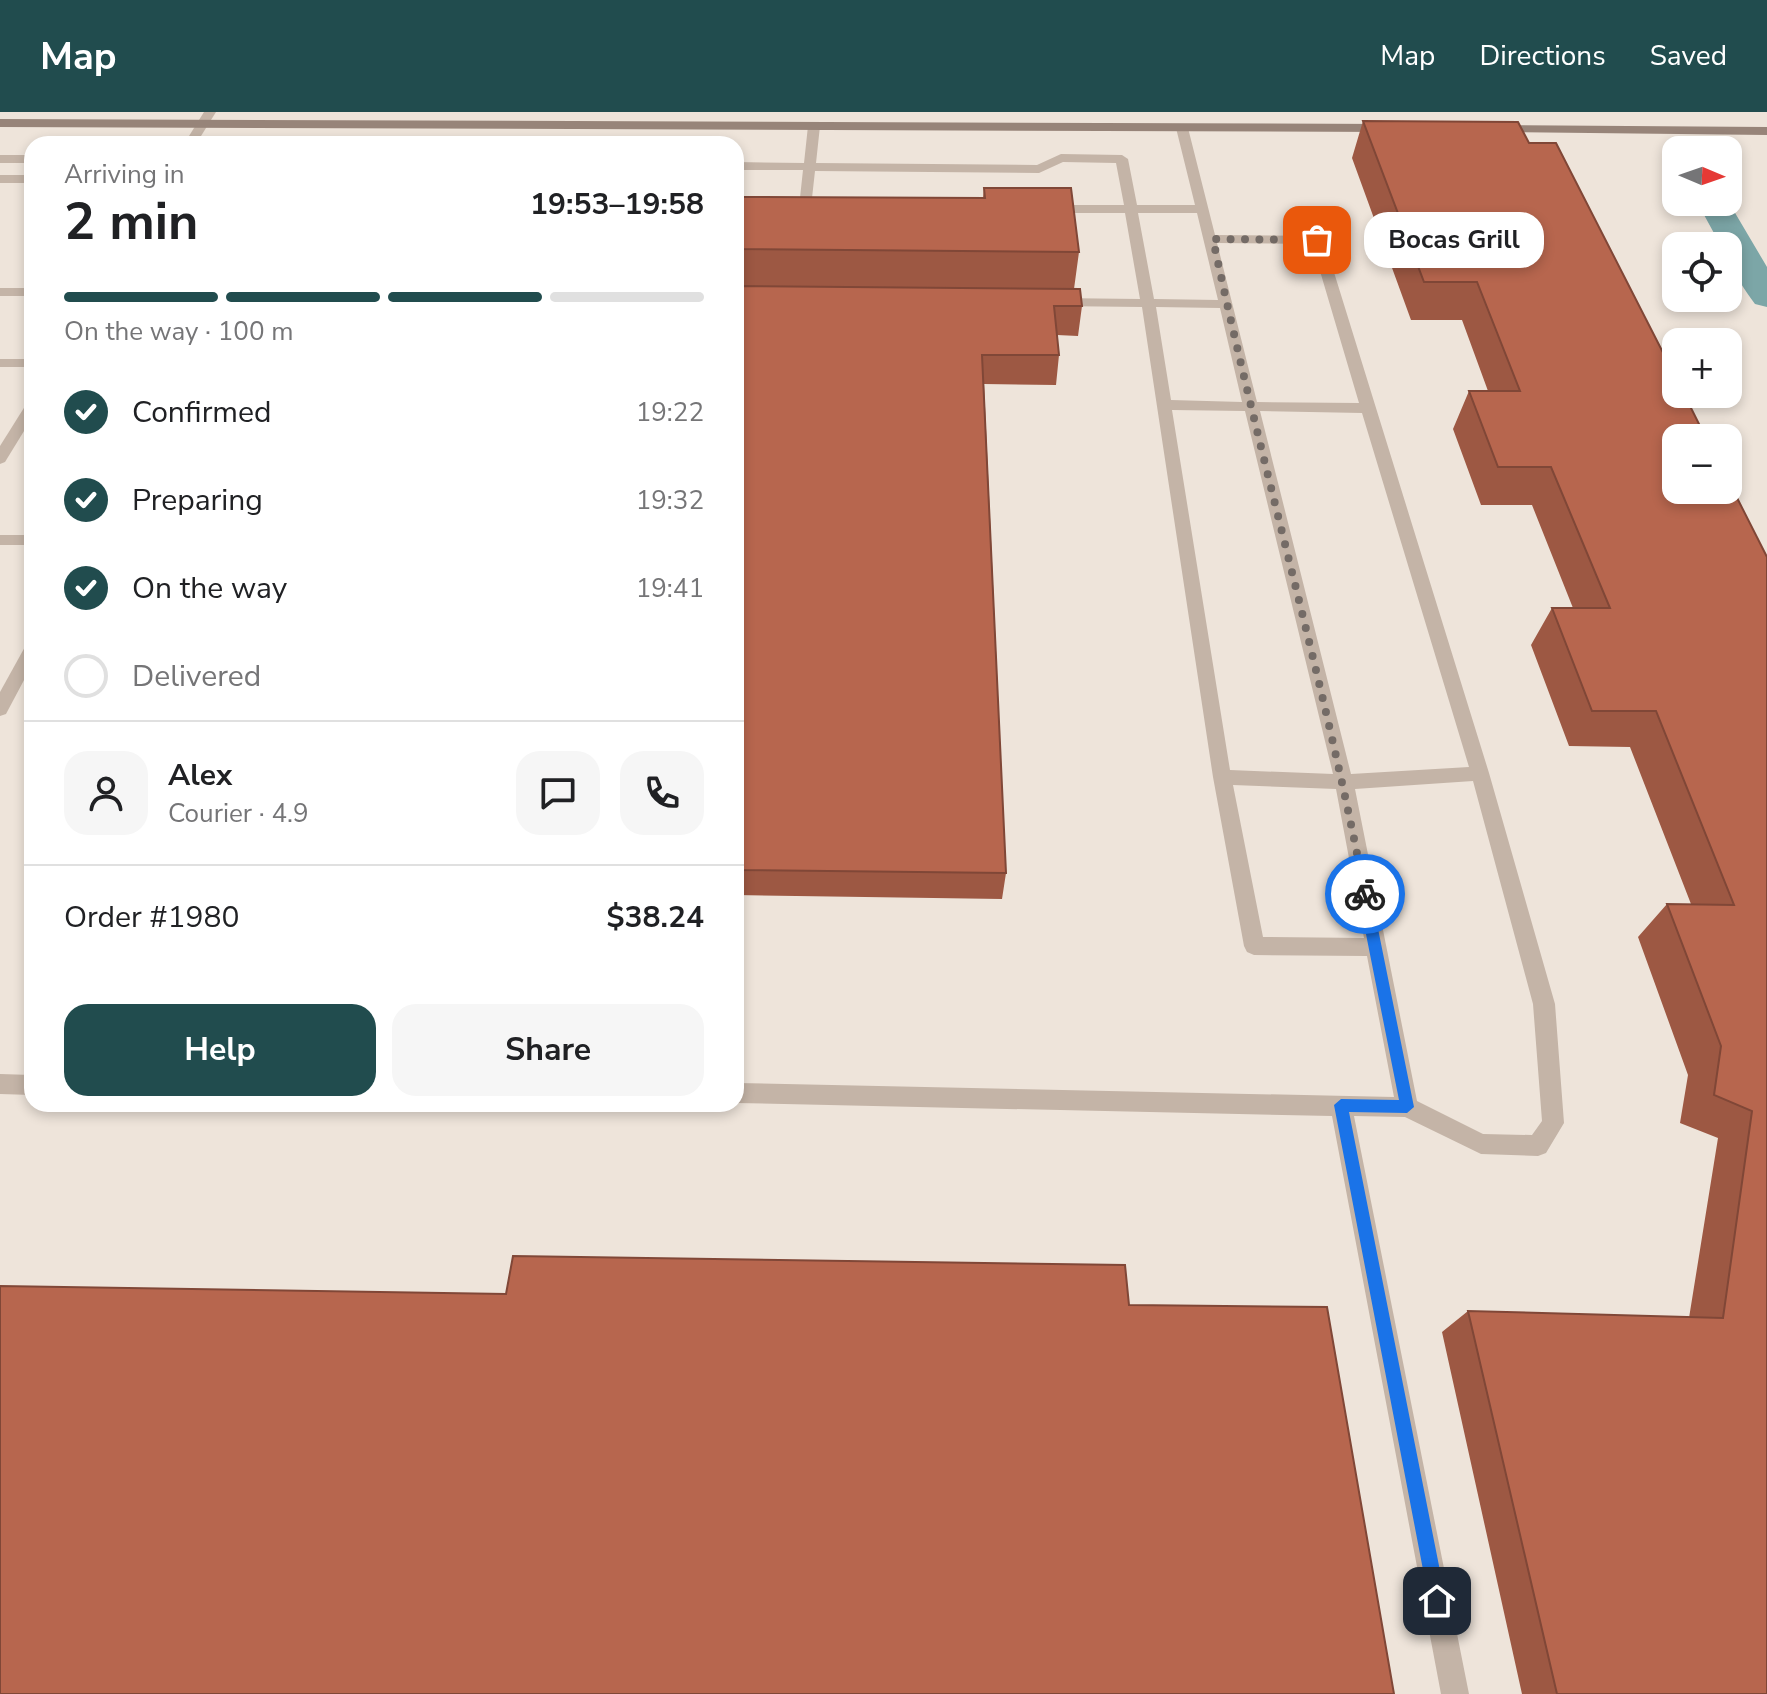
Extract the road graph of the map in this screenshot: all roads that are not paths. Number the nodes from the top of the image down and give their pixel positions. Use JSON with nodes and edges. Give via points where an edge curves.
{"nodes":[{"id":1,"x":45,"y":112,"type":"edge"},
{"id":2,"x":210,"y":112,"type":"edge"},
{"id":3,"x":815,"y":112,"type":"edge"},
{"id":4,"x":0,"y":123,"type":"edge"},
{"id":5,"x":66,"y":123,"type":"junction"},
{"id":6,"x":202,"y":124,"type":"junction"},
{"id":7,"x":814,"y":126,"type":"junction"},
{"id":8,"x":1182,"y":128,"type":"junction"},
{"id":9,"x":1409,"y":128,"type":"edge"},
{"id":10,"x":1484,"y":129,"type":"edge"},
{"id":11,"x":1767,"y":131,"type":"edge"},
{"id":12,"x":195,"y":136,"type":"edge"},
{"id":13,"x":0,"y":159,"type":"edge"},
{"id":14,"x":24,"y":159,"type":"edge"},
{"id":15,"x":744,"y":166,"type":"edge"},
{"id":16,"x":808,"y":167,"type":"junction"},
{"id":17,"x":0,"y":179,"type":"edge"},
{"id":18,"x":24,"y":179,"type":"edge"},
{"id":19,"x":805,"y":207,"type":"edge"},
{"id":20,"x":1027,"y":209,"type":"edge"},
{"id":21,"x":1130,"y":209,"type":"junction"},
{"id":22,"x":1203,"y":209,"type":"junction"},
{"id":23,"x":1213,"y":239,"type":"junction"},
{"id":24,"x":0,"y":292,"type":"edge"},
{"id":25,"x":24,"y":292,"type":"edge"},
{"id":26,"x":1041,"y":302,"type":"edge"},
{"id":27,"x":1148,"y":303,"type":"junction"},
{"id":28,"x":1227,"y":304,"type":"junction"},
{"id":29,"x":0,"y":363,"type":"edge"},
{"id":30,"x":24,"y":363,"type":"edge"},
{"id":31,"x":1164,"y":405,"type":"junction"},
{"id":32,"x":1250,"y":406,"type":"junction"},
{"id":33,"x":1368,"y":408,"type":"junction"},
{"id":34,"x":24,"y":419,"type":"edge"},
{"id":35,"x":0,"y":459,"type":"edge"},
{"id":36,"x":0,"y":540,"type":"edge"},
{"id":37,"x":24,"y":540,"type":"edge"},
{"id":38,"x":24,"y":664,"type":"edge"},
{"id":39,"x":0,"y":709,"type":"edge"},
{"id":40,"x":1480,"y":773,"type":"junction"},
{"id":41,"x":1222,"y":777,"type":"junction"},
{"id":42,"x":1344,"y":782,"type":"junction"},
{"id":43,"x":1375,"y":947,"type":"junction"},
{"id":44,"x":0,"y":1084,"type":"edge"},
{"id":45,"x":24,"y":1085,"type":"edge"},
{"id":46,"x":744,"y":1093,"type":"edge"},
{"id":47,"x":1341,"y":1105,"type":"junction"},
{"id":48,"x":1407,"y":1107,"type":"junction"},
{"id":49,"x":1455,"y":1694,"type":"edge"}],
"edges":[{"from":1,"to":5,"type":"main road"},
{"from":2,"to":6,"type":"street"},
{"from":3,"to":7,"type":"main road"},
{"from":4,"to":5,"type":"main road"},
{"from":5,"to":6,"type":"main road"},
{"from":6,"to":7,"type":"main road"},
{"from":6,"to":12,"type":"street"},
{"from":7,"to":8,"type":"main road"},
{"from":7,"to":16,"type":"street"},
{"from":8,"to":9,"type":"main road"},
{"from":8,"to":22,"type":"street"},
{"from":10,"to":11,"type":"main road"},
{"from":13,"to":14,"type":"street"},
{"from":15,"to":16,"type":"street"},
{"from":16,"to":19,"type":"street"},
{"from":16,"to":21,"type":"street","via":[[1039,169],[1061,158],[1122,159]]},
{"from":17,"to":18,"type":"street"},
{"from":20,"to":21,"type":"street"},
{"from":21,"to":22,"type":"street"},
{"from":21,"to":27,"type":"street"},
{"from":22,"to":23,"type":"street"},
{"from":23,"to":28,"type":"street"},
{"from":23,"to":33,"type":"street","via":[[1317,240]]},
{"from":24,"to":25,"type":"street"},
{"from":26,"to":27,"type":"street"},
{"from":27,"to":28,"type":"street"},
{"from":27,"to":31,"type":"street"},
{"from":28,"to":32,"type":"street"},
{"from":29,"to":30,"type":"street"},
{"from":31,"to":32,"type":"street"},
{"from":31,"to":41,"type":"street"},
{"from":32,"to":33,"type":"street"},
{"from":32,"to":42,"type":"street"},
{"from":33,"to":40,"type":"street"},
{"from":34,"to":35,"type":"street"},
{"from":36,"to":37,"type":"street"},
{"from":38,"to":39,"type":"street"},
{"from":40,"to":42,"type":"street"},
{"from":40,"to":48,"type":"street","via":[[1544,1004],[1553,1123],[1538,1146],[1481,1144]]},
{"from":41,"to":42,"type":"street"},
{"from":41,"to":43,"type":"street","via":[[1254,946]]},
{"from":42,"to":43,"type":"street"},
{"from":43,"to":48,"type":"street"},
{"from":44,"to":45,"type":"street"},
{"from":46,"to":47,"type":"street"},
{"from":47,"to":48,"type":"street"},
{"from":47,"to":49,"type":"street"}]}
